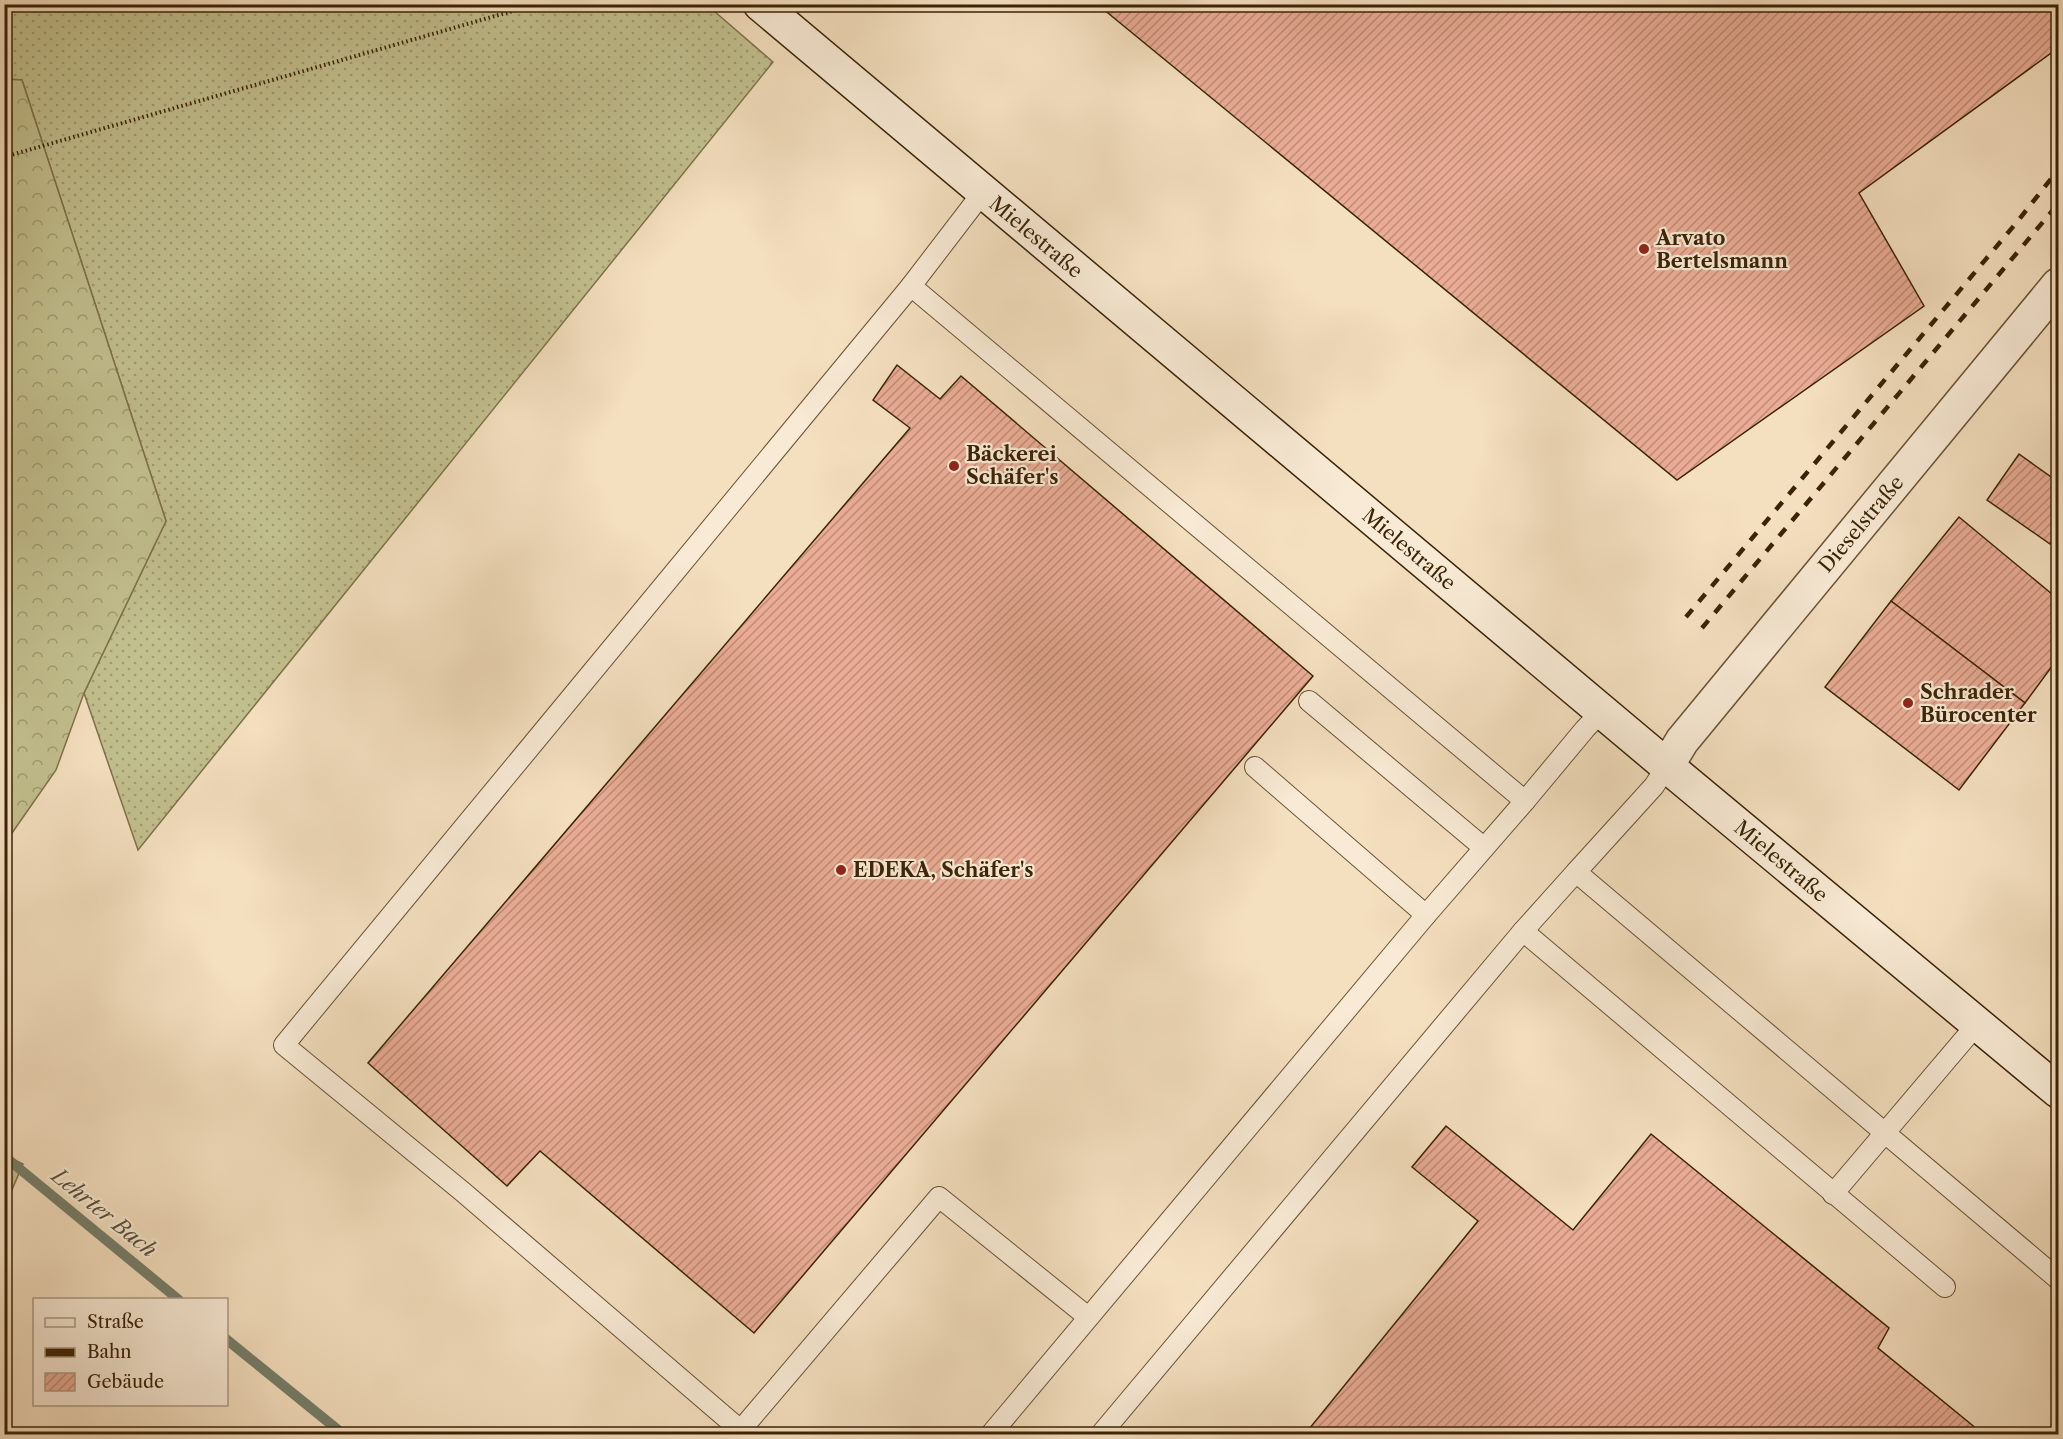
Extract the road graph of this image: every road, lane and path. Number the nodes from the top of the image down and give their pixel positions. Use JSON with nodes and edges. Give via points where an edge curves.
{"nodes":[{"id":1,"x":537,"y":4,"type":"edge"},
{"id":2,"x":760,"y":4,"type":"edge"},
{"id":3,"x":4,"y":158,"type":"edge"},
{"id":4,"x":983,"y":192,"type":"junction"},
{"id":5,"x":2058,"y":285,"type":"edge"},
{"id":6,"x":911,"y":286,"type":"junction"},
{"id":7,"x":1309,"y":700,"type":"dead end"},
{"id":8,"x":1602,"y":711,"type":"junction"},
{"id":9,"x":1667,"y":766,"type":"junction"},
{"id":10,"x":1255,"y":767,"type":"dead end"},
{"id":11,"x":1525,"y":801,"type":"junction"},
{"id":12,"x":1483,"y":847,"type":"junction"},
{"id":13,"x":1576,"y":872,"type":"junction"},
{"id":14,"x":1426,"y":915,"type":"junction"},
{"id":15,"x":1523,"y":931,"type":"junction"},
{"id":16,"x":1978,"y":1023,"type":"junction"},
{"id":17,"x":2058,"y":1091,"type":"edge"},
{"id":18,"x":1885,"y":1132,"type":"junction"},
{"id":19,"x":1833,"y":1194,"type":"junction"},
{"id":20,"x":2058,"y":1279,"type":"edge"},
{"id":21,"x":1945,"y":1287,"type":"dead end"},
{"id":22,"x":1088,"y":1317,"type":"junction"},
{"id":23,"x":743,"y":1433,"type":"edge"},
{"id":24,"x":991,"y":1434,"type":"edge"},
{"id":25,"x":1101,"y":1434,"type":"edge"}],
"edges":[{"from":1,"to":3,"type":"path"},
{"from":2,"to":4,"type":"street","name":"Mielestraße"},
{"from":4,"to":6,"type":"lane"},
{"from":4,"to":8,"type":"street","name":"Mielestraße"},
{"from":5,"to":9,"type":"street","name":"Dieselstraße","via":[[1689,733]]},
{"from":6,"to":11,"type":"lane"},
{"from":6,"to":23,"type":"lane","via":[[284,1045],[463,1192]]},
{"from":7,"to":12,"type":"lane"},
{"from":8,"to":9,"type":"street","name":"Mielestraße"},
{"from":8,"to":11,"type":"lane"},
{"from":9,"to":13,"type":"lane","via":[[1654,786]]},
{"from":9,"to":16,"type":"street","name":"Mielestraße"},
{"from":10,"to":14,"type":"lane"},
{"from":11,"to":12,"type":"lane"},
{"from":12,"to":14,"type":"lane"},
{"from":13,"to":15,"type":"lane"},
{"from":13,"to":18,"type":"lane"},
{"from":14,"to":22,"type":"lane"},
{"from":15,"to":19,"type":"lane"},
{"from":15,"to":25,"type":"lane"},
{"from":16,"to":17,"type":"street","name":"Mielestraße"},
{"from":16,"to":18,"type":"lane"},
{"from":18,"to":19,"type":"lane"},
{"from":18,"to":20,"type":"lane"},
{"from":19,"to":21,"type":"lane"},
{"from":22,"to":23,"type":"lane","via":[[939,1197]]},
{"from":22,"to":24,"type":"lane"}]}
